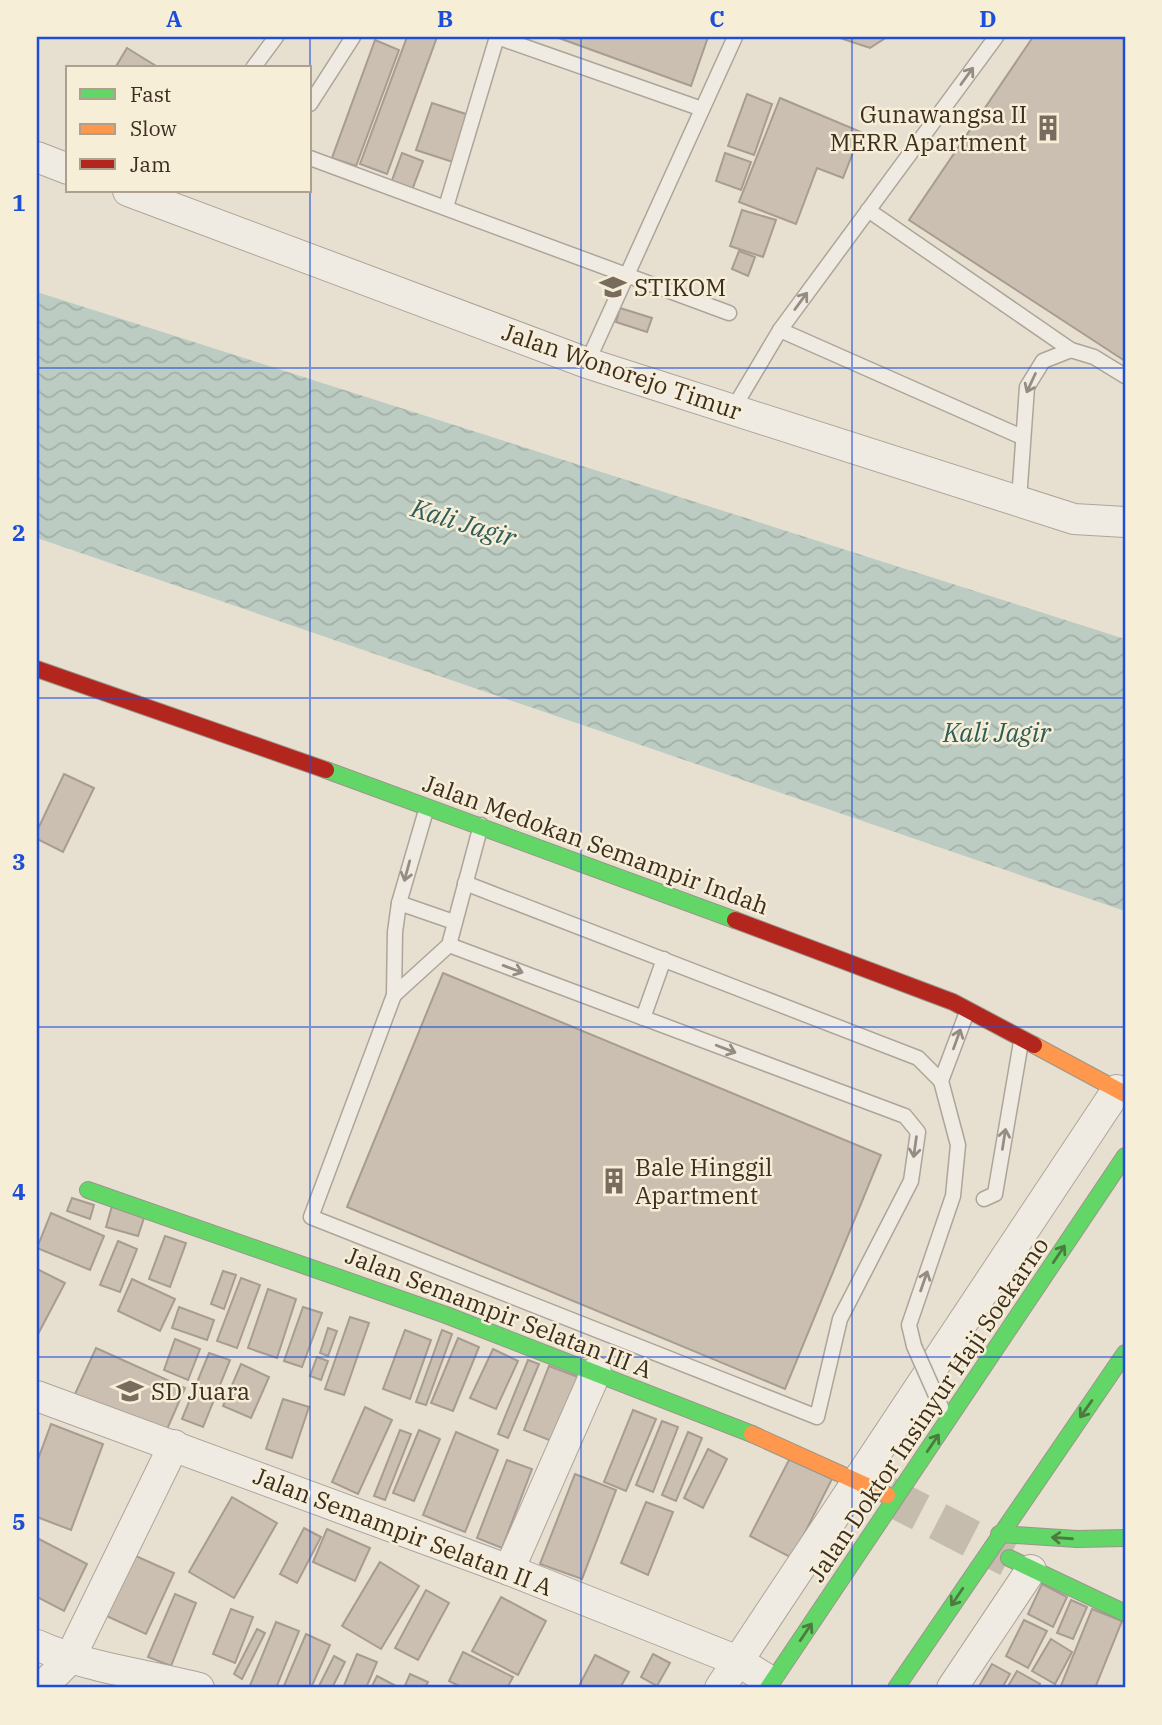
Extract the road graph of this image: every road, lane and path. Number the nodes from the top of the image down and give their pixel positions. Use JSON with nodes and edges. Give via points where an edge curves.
{"nodes":[{"id":1,"x":276,"y":37,"type":"edge"},
{"id":2,"x":353,"y":37,"type":"edge"},
{"id":3,"x":497,"y":37,"type":"edge"},
{"id":4,"x":736,"y":37,"type":"edge"},
{"id":5,"x":996,"y":37,"type":"edge"},
{"id":6,"x":254,"y":66,"type":"edge"},
{"id":7,"x":312,"y":101,"type":"edge"},
{"id":8,"x":702,"y":109,"type":"junction"},
{"id":9,"x":37,"y":157,"type":"edge"},
{"id":10,"x":312,"y":159,"type":"edge"},
{"id":11,"x":66,"y":168,"type":"edge"},
{"id":12,"x":148,"y":194,"type":"edge"},
{"id":13,"x":446,"y":207,"type":"junction"},
{"id":14,"x":868,"y":210,"type":"junction"},
{"id":15,"x":626,"y":277,"type":"junction"},
{"id":16,"x":729,"y":313,"type":"dead end"},
{"id":17,"x":780,"y":330,"type":"junction"},
{"id":18,"x":1071,"y":350,"type":"junction"},
{"id":19,"x":587,"y":363,"type":"junction"},
{"id":20,"x":1125,"y":376,"type":"edge"},
{"id":21,"x":733,"y":409,"type":"junction"},
{"id":22,"x":1022,"y":437,"type":"junction"},
{"id":23,"x":1019,"y":500,"type":"junction"},
{"id":24,"x":1125,"y":522,"type":"edge"},
{"id":25,"x":37,"y":669,"type":"edge"},
{"id":26,"x":428,"y":806,"type":"junction"},
{"id":27,"x":481,"y":825,"type":"junction"},
{"id":28,"x":465,"y":883,"type":"junction"},
{"id":29,"x":399,"y":903,"type":"junction"},
{"id":30,"x":454,"y":922,"type":"junction"},
{"id":31,"x":449,"y":945,"type":"junction"},
{"id":32,"x":664,"y":959,"type":"junction"},
{"id":33,"x":394,"y":995,"type":"junction"},
{"id":34,"x":968,"y":1010,"type":"junction"},
{"id":35,"x":643,"y":1018,"type":"junction"},
{"id":36,"x":1021,"y":1039,"type":"junction"},
{"id":37,"x":942,"y":1081,"type":"junction"},
{"id":38,"x":1121,"y":1092,"type":"edge"},
{"id":39,"x":1125,"y":1156,"type":"edge"},
{"id":40,"x":88,"y":1190,"type":"dead end"},
{"id":41,"x":984,"y":1199,"type":"dead end"},
{"id":42,"x":1125,"y":1353,"type":"edge"},
{"id":43,"x":596,"y":1372,"type":"junction"},
{"id":44,"x":37,"y":1396,"type":"edge"},
{"id":45,"x":944,"y":1414,"type":"junction"},
{"id":46,"x":174,"y":1445,"type":"junction"},
{"id":47,"x":859,"y":1480,"type":"junction"},
{"id":48,"x":887,"y":1495,"type":"tunnel mouth"},
{"id":49,"x":999,"y":1534,"type":"junction"},
{"id":50,"x":1125,"y":1538,"type":"edge"},
{"id":51,"x":1020,"y":1564,"type":"joint"},
{"id":52,"x":509,"y":1570,"type":"junction"},
{"id":53,"x":1125,"y":1613,"type":"edge"},
{"id":54,"x":37,"y":1645,"type":"edge"},
{"id":55,"x":738,"y":1661,"type":"junction"},
{"id":56,"x":55,"y":1674,"type":"edge"},
{"id":57,"x":767,"y":1683,"type":"edge"},
{"id":58,"x":199,"y":1688,"type":"edge"},
{"id":59,"x":720,"y":1688,"type":"edge"},
{"id":60,"x":896,"y":1688,"type":"edge"},
{"id":61,"x":952,"y":1688,"type":"edge"}],
"edges":[{"from":1,"to":6,"type":"lane"},
{"from":2,"to":7,"type":"lane"},
{"from":3,"to":8,"type":"lane"},
{"from":3,"to":13,"type":"lane"},
{"from":4,"to":8,"type":"lane"},
{"from":14,"to":5,"type":"lane","one_way":true},
{"from":8,"to":15,"type":"lane"},
{"from":9,"to":11,"type":"street"},
{"from":10,"to":13,"type":"lane"},
{"from":12,"to":19,"type":"street","name":"Jalan Wonorejo Timur"},
{"from":13,"to":15,"type":"lane"},
{"from":17,"to":14,"type":"lane","one_way":true},
{"from":14,"to":18,"type":"lane"},
{"from":15,"to":16,"type":"lane"},
{"from":15,"to":19,"type":"lane"},
{"from":17,"to":21,"type":"lane"},
{"from":17,"to":22,"type":"lane"},
{"from":18,"to":20,"type":"lane","via":[[1094,357]]},
{"from":18,"to":22,"type":"lane","one_way":true,"via":[[1043,361],[1027,387]]},
{"from":19,"to":21,"type":"street","name":"Jalan Wonorejo Timur"},
{"from":21,"to":23,"type":"street","name":"Jalan Wonorejo Timur"},
{"from":22,"to":23,"type":"lane"},
{"from":23,"to":24,"type":"street","name":"Jalan Wonorejo Timur","via":[[1074,519]]},
{"from":25,"to":26,"type":"street","name":"Jalan Medokan Semampir Indah"},
{"from":26,"to":27,"type":"street","name":"Jalan Medokan Semampir Indah"},
{"from":26,"to":29,"type":"lane","one_way":true},
{"from":27,"to":28,"type":"lane"},
{"from":27,"to":34,"type":"street","name":"Jalan Medokan Semampir Indah"},
{"from":28,"to":30,"type":"lane"},
{"from":28,"to":32,"type":"lane"},
{"from":29,"to":30,"type":"lane"},
{"from":29,"to":33,"type":"lane"},
{"from":30,"to":31,"type":"lane"},
{"from":31,"to":33,"type":"lane"},
{"from":31,"to":35,"type":"lane","one_way":true},
{"from":32,"to":35,"type":"lane"},
{"from":32,"to":37,"type":"lane","via":[[918,1058]]},
{"from":35,"to":33,"type":"lane","one_way":true,"via":[[905,1116],[918,1132],[911,1181],[840,1319],[817,1417],[311,1217]]},
{"from":34,"to":36,"type":"street","name":"Jalan Medokan Semampir Indah"},
{"from":37,"to":34,"type":"lane","one_way":true},
{"from":36,"to":38,"type":"street","name":"Jalan Medokan Semampir Indah"},
{"from":41,"to":36,"type":"lane","one_way":true,"via":[[995,1194]]},
{"from":45,"to":37,"type":"lane","one_way":true,"bridge":true,"via":[[909,1325],[953,1196],[958,1145]]},
{"from":38,"to":47,"type":"street"},
{"from":45,"to":39,"type":"street","name":"Jalan Doktor Insinyur Haji Soekarno","one_way":true},
{"from":40,"to":43,"type":"street","name":"Jalan Semampir Selatan III A","via":[[303,1261]]},
{"from":42,"to":49,"type":"street","one_way":true},
{"from":43,"to":47,"type":"street","name":"Jalan Semampir Selatan III A"},
{"from":43,"to":52,"type":"street"},
{"from":44,"to":46,"type":"street","name":"Jalan Semampir Selatan II A"},
{"from":57,"to":45,"type":"street","name":"Jalan Doktor Insinyur Haji Soekarno","one_way":true},
{"from":46,"to":52,"type":"street","name":"Jalan Semampir Selatan II A"},
{"from":46,"to":56,"type":"street"},
{"from":47,"to":48,"type":"street","name":"Jalan Semampir Selatan III A"},
{"from":47,"to":55,"type":"street"},
{"from":50,"to":49,"type":"street","one_way":true},
{"from":49,"to":60,"type":"street","one_way":true},
{"from":51,"to":53,"type":"street"},
{"from":51,"to":61,"type":"street"},
{"from":52,"to":55,"type":"street","name":"Jalan Semampir Selatan II A"},
{"from":54,"to":56,"type":"street"},
{"from":55,"to":57,"type":"street","name":"Jalan Semampir Selatan II A"},
{"from":55,"to":59,"type":"street"},
{"from":56,"to":58,"type":"street"}]}
